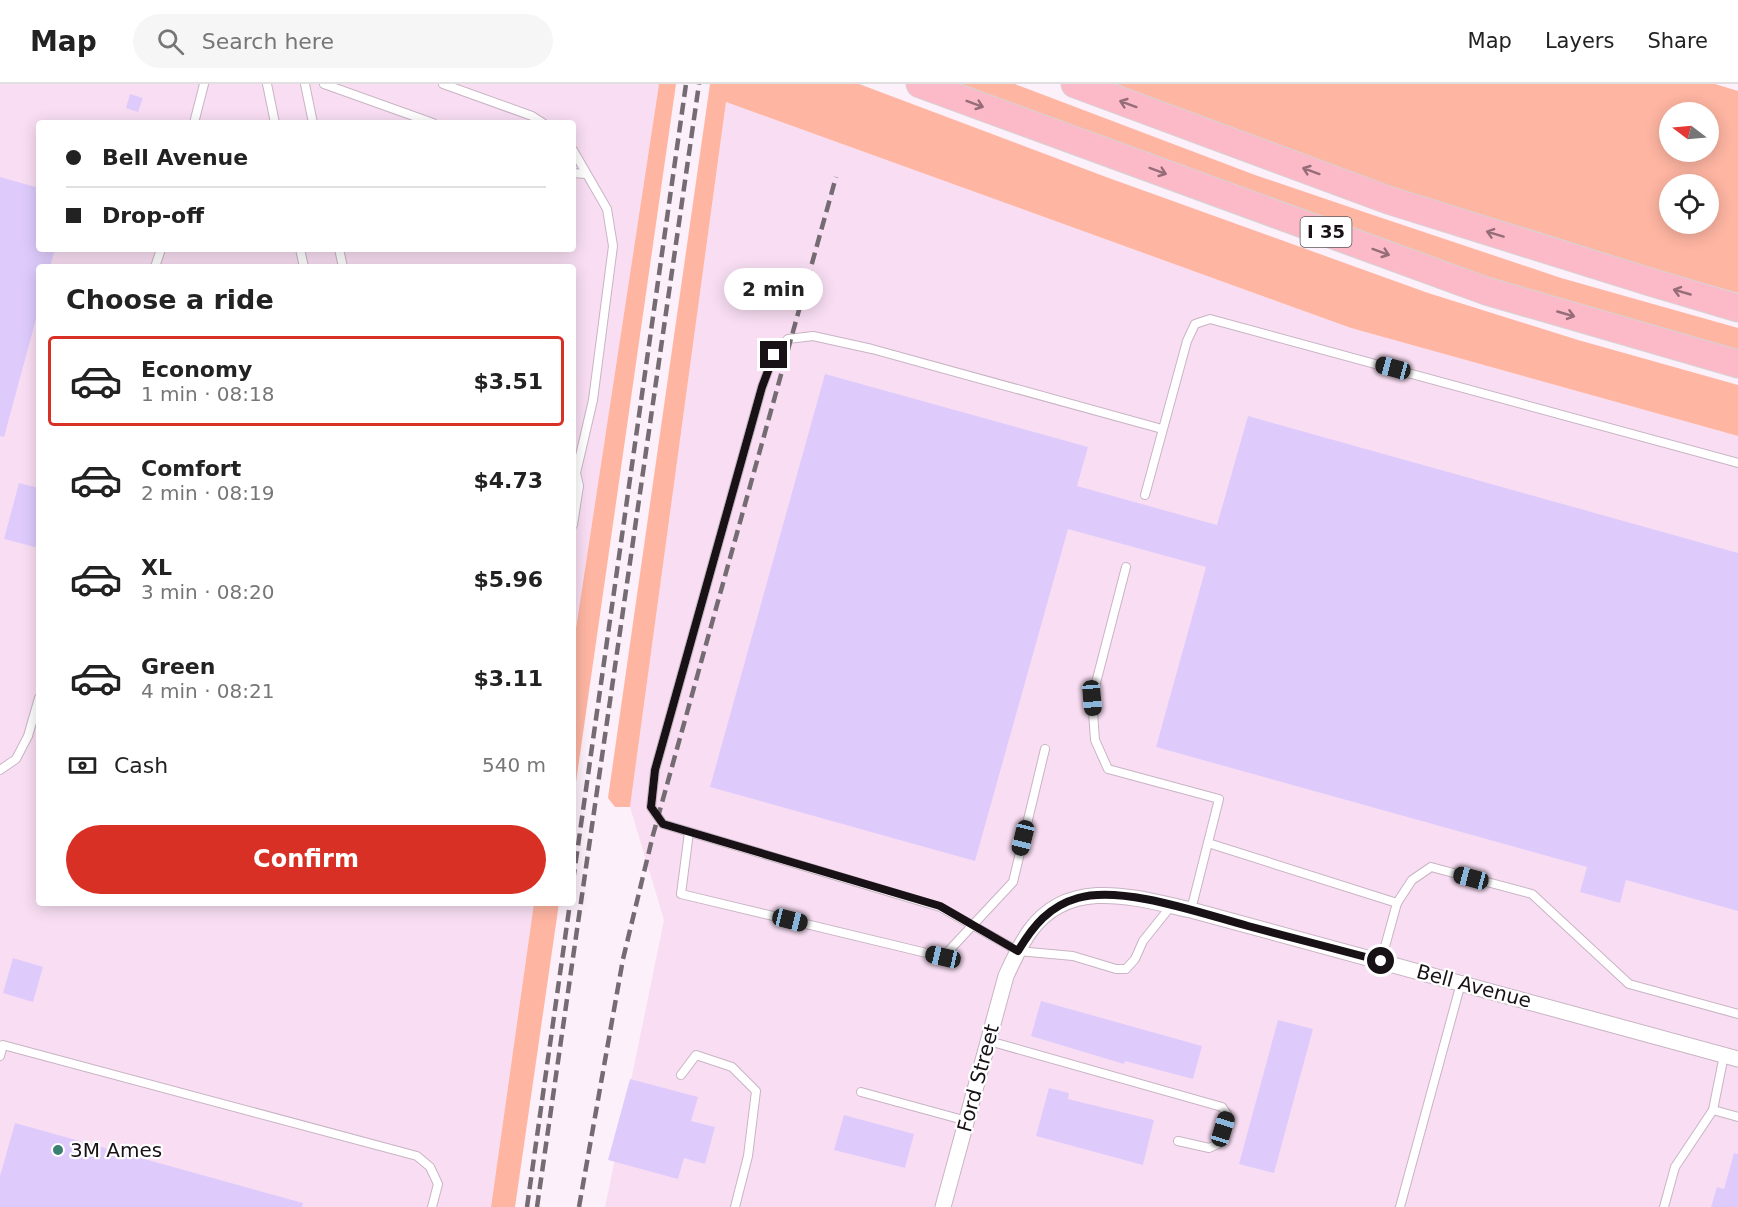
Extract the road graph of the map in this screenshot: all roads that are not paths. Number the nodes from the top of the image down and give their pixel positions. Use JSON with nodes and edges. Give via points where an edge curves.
{"nodes":[{"id":1,"x":204,"y":84,"type":"edge"},
{"id":2,"x":267,"y":84,"type":"edge"},
{"id":3,"x":305,"y":84,"type":"edge"},
{"id":4,"x":324,"y":84,"type":"edge"},
{"id":5,"x":443,"y":84,"type":"edge"},
{"id":6,"x":920,"y":84,"type":"edge"},
{"id":7,"x":1076,"y":84,"type":"edge"},
{"id":8,"x":195,"y":120,"type":"edge"},
{"id":9,"x":274,"y":120,"type":"edge"},
{"id":10,"x":312,"y":120,"type":"edge"},
{"id":11,"x":425,"y":120,"type":"edge"},
{"id":12,"x":538,"y":120,"type":"edge"},
{"id":13,"x":576,"y":156,"type":"edge"},
{"id":14,"x":576,"y":173,"type":"edge"},
{"id":15,"x":586,"y":174,"type":"junction"},
{"id":16,"x":1738,"y":308,"type":"edge"},
{"id":17,"x":1738,"y":364,"type":"edge"},
{"id":18,"x":1162,"y":429,"type":"junction"},
{"id":19,"x":1738,"y":463,"type":"edge"},
{"id":20,"x":576,"y":466,"type":"edge"},
{"id":21,"x":576,"y":479,"type":"edge"},
{"id":22,"x":1145,"y":495,"type":"dead end"},
{"id":23,"x":576,"y":506,"type":"edge"},
{"id":24,"x":1126,"y":567,"type":"dead end"},
{"id":25,"x":36,"y":708,"type":"edge"},
{"id":26,"x":1045,"y":749,"type":"dead end"},
{"id":27,"x":0,"y":770,"type":"edge"},
{"id":28,"x":689,"y":832,"type":"junction"},
{"id":29,"x":1208,"y":843,"type":"junction"},
{"id":30,"x":1397,"y":903,"type":"junction"},
{"id":31,"x":1171,"y":906,"type":"junction"},
{"id":32,"x":1191,"y":910,"type":"junction"},
{"id":33,"x":973,"y":925,"type":"junction"},
{"id":34,"x":1018,"y":951,"type":"junction"},
{"id":35,"x":1381,"y":961,"type":"junction"},
{"id":36,"x":1461,"y":983,"type":"junction"},
{"id":37,"x":1738,"y":1014,"type":"edge"},
{"id":38,"x":989,"y":1041,"type":"junction"},
{"id":39,"x":0,"y":1056,"type":"edge"},
{"id":40,"x":1731,"y":1057,"type":"edge"},
{"id":41,"x":681,"y":1075,"type":"dead end"},
{"id":42,"x":861,"y":1092,"type":"dead end"},
{"id":43,"x":1713,"y":1110,"type":"junction"},
{"id":44,"x":1738,"y":1117,"type":"edge"},
{"id":45,"x":967,"y":1121,"type":"junction"},
{"id":46,"x":1178,"y":1141,"type":"dead end"},
{"id":47,"x":432,"y":1207,"type":"edge"},
{"id":48,"x":735,"y":1207,"type":"edge"},
{"id":49,"x":943,"y":1207,"type":"edge"},
{"id":50,"x":1400,"y":1207,"type":"edge"},
{"id":51,"x":1664,"y":1207,"type":"edge"}],
"edges":[{"from":1,"to":8,"type":"lane"},
{"from":2,"to":9,"type":"lane"},
{"from":3,"to":10,"type":"lane"},
{"from":4,"to":11,"type":"lane"},
{"from":5,"to":12,"type":"lane"},
{"from":6,"to":17,"type":"highway","number":"I 35","one_way":true,"via":[[1486,291]]},
{"from":16,"to":7,"type":"highway","number":"I 35","one_way":true,"via":[[1388,200]]},
{"from":13,"to":15,"type":"lane"},
{"from":14,"to":15,"type":"lane"},
{"from":15,"to":20,"type":"lane","via":[[607,209],[613,246],[593,400]]},
{"from":18,"to":19,"type":"lane","via":[[1187,341],[1195,324],[1210,319]]},
{"from":18,"to":22,"type":"lane"},
{"from":18,"to":28,"type":"lane","via":[[872,349],[813,336],[788,339],[774,355],[762,387],[655,770],[651,807],[663,824]]},
{"from":21,"to":23,"type":"lane"},
{"from":24,"to":29,"type":"lane","via":[[1092,698],[1095,740],[1108,769],[1219,799]]},
{"from":25,"to":27,"type":"lane","via":[[16,759]]},
{"from":26,"to":33,"type":"lane","via":[[1013,882]]},
{"from":28,"to":33,"type":"lane","via":[[940,906]]},
{"from":28,"to":33,"type":"lane","via":[[681,894],[943,957]]},
{"from":29,"to":30,"type":"lane"},
{"from":29,"to":32,"type":"lane"},
{"from":30,"to":35,"type":"lane"},
{"from":30,"to":37,"type":"lane","via":[[1412,880],[1431,867],[1532,894],[1629,984]]},
{"from":31,"to":32,"type":"street","name":"Bell Avenue"},
{"from":31,"to":34,"type":"street","name":"Bell Avenue","via":[[1131,896],[1104,894],[1079,898],[1043,916]]},
{"from":31,"to":34,"type":"lane","via":[[1126,969],[1073,956]]},
{"from":32,"to":35,"type":"street","name":"Bell Avenue"},
{"from":33,"to":34,"type":"lane"},
{"from":34,"to":38,"type":"street","name":"Ford Street","via":[[1006,976]]},
{"from":35,"to":36,"type":"street","name":"Bell Avenue"},
{"from":36,"to":40,"type":"street","name":"Bell Avenue"},
{"from":36,"to":50,"type":"lane"},
{"from":38,"to":45,"type":"street","name":"Ford Street"},
{"from":38,"to":46,"type":"lane","via":[[1222,1107],[1227,1114],[1218,1144],[1209,1148]]},
{"from":39,"to":47,"type":"lane","via":[[3,1045],[417,1156],[430,1167],[438,1184]]},
{"from":40,"to":43,"type":"lane"},
{"from":41,"to":48,"type":"lane","via":[[696,1055],[732,1067],[756,1091],[748,1156]]},
{"from":42,"to":45,"type":"lane"},
{"from":43,"to":44,"type":"lane"},
{"from":43,"to":51,"type":"lane","via":[[1675,1167]]},
{"from":45,"to":49,"type":"street","name":"Ford Street"}]}
